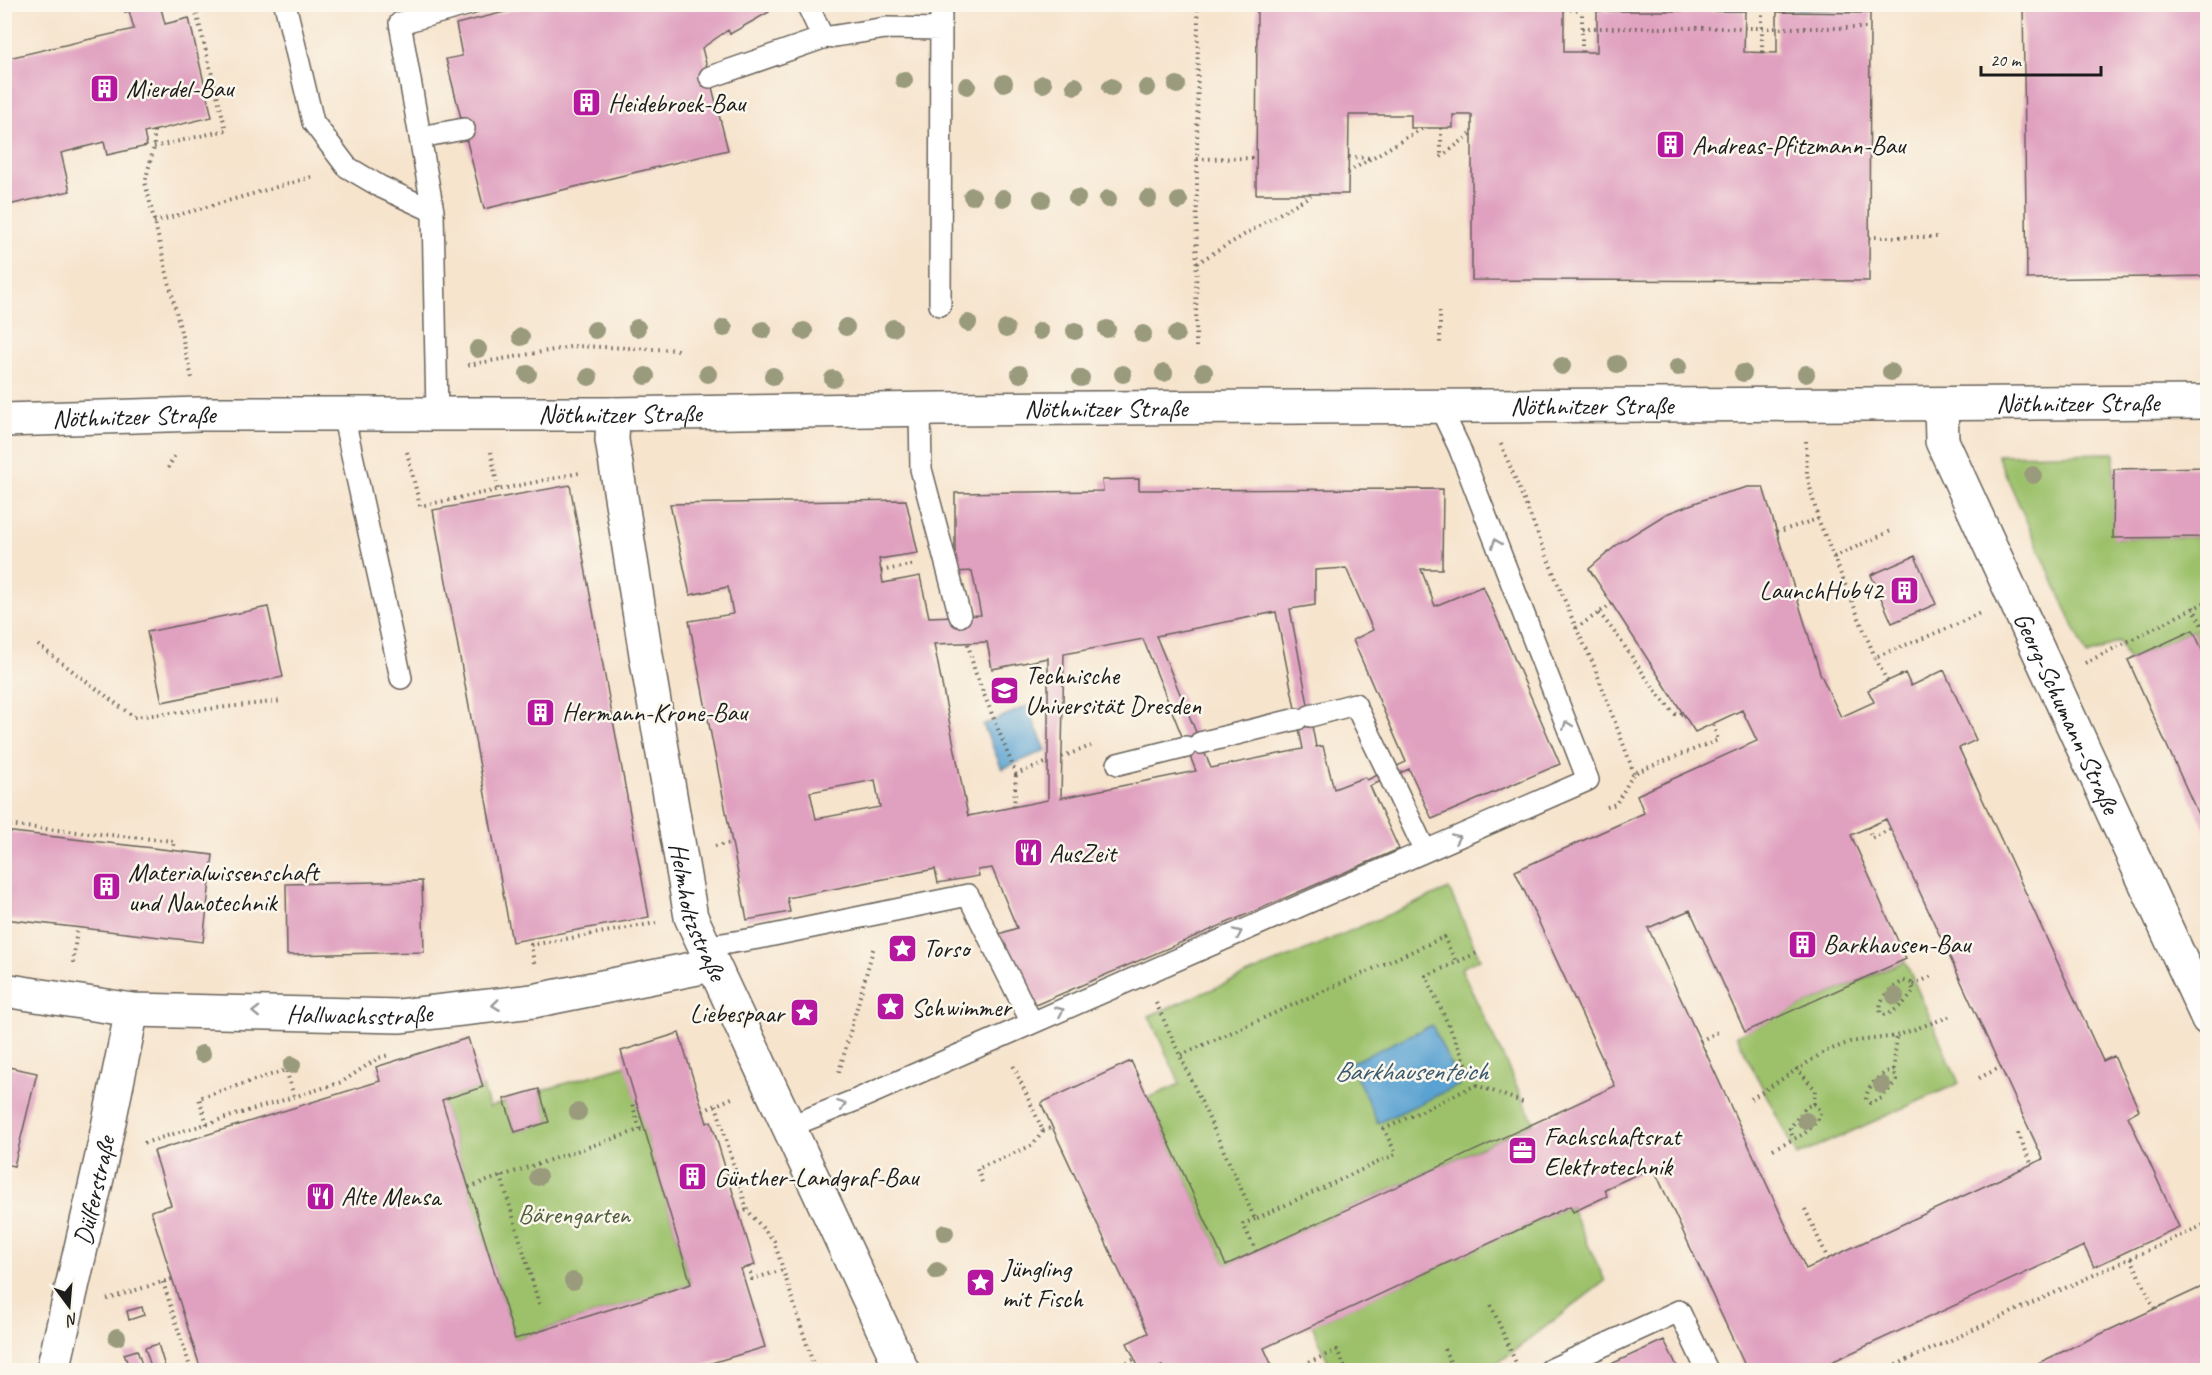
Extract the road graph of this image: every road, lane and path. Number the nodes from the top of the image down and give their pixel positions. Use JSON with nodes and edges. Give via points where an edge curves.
{"nodes":[{"id":1,"x":194,"y":4,"type":"edge"},
{"id":2,"x":285,"y":4,"type":"edge"},
{"id":3,"x":470,"y":4,"type":"edge"},
{"id":4,"x":807,"y":4,"type":"edge"},
{"id":5,"x":941,"y":4,"type":"edge"},
{"id":6,"x":1197,"y":4,"type":"edge"},
{"id":7,"x":1762,"y":4,"type":"edge"},
{"id":8,"x":1582,"y":7,"type":"edge"},
{"id":9,"x":1564,"y":9,"type":"dead end"},
{"id":10,"x":1582,"y":28,"type":"junction"},
{"id":11,"x":1762,"y":28,"type":"junction"},
{"id":12,"x":1786,"y":28,"type":"junction"},
{"id":13,"x":1824,"y":28,"type":"junction"},
{"id":14,"x":1870,"y":28,"type":"dead end"},
{"id":15,"x":941,"y":29,"type":"junction"},
{"id":16,"x":1785,"y":36,"type":"dead end"},
{"id":17,"x":1824,"y":36,"type":"dead end"},
{"id":18,"x":824,"y":38,"type":"junction"},
{"id":19,"x":1582,"y":52,"type":"dead end"},
{"id":20,"x":1762,"y":52,"type":"dead end"},
{"id":21,"x":710,"y":77,"type":"dead end"},
{"id":22,"x":1423,"y":128,"type":"dead end"},
{"id":23,"x":1441,"y":128,"type":"dead end"},
{"id":24,"x":464,"y":129,"type":"dead end"},
{"id":25,"x":154,"y":131,"type":"dead end"},
{"id":26,"x":1472,"y":133,"type":"dead end"},
{"id":27,"x":420,"y":137,"type":"junction"},
{"id":28,"x":154,"y":147,"type":"junction"},
{"id":29,"x":1256,"y":158,"type":"dead end"},
{"id":30,"x":1349,"y":158,"type":"dead end"},
{"id":31,"x":1373,"y":158,"type":"junction"},
{"id":32,"x":1197,"y":159,"type":"junction"},
{"id":33,"x":347,"y":167,"type":"junction"},
{"id":34,"x":1348,"y":172,"type":"dead end"},
{"id":35,"x":1311,"y":195,"type":"dead end"},
{"id":36,"x":433,"y":211,"type":"junction"},
{"id":37,"x":154,"y":222,"type":"junction"},
{"id":38,"x":1869,"y":237,"type":"dead end"},
{"id":39,"x":1941,"y":237,"type":"dead end"},
{"id":40,"x":1196,"y":263,"type":"junction"},
{"id":41,"x":939,"y":305,"type":"dead end"},
{"id":42,"x":1440,"y":311,"type":"dead end"},
{"id":43,"x":1196,"y":346,"type":"dead end"},
{"id":44,"x":1440,"y":347,"type":"dead end"},
{"id":45,"x":681,"y":350,"type":"dead end"},
{"id":46,"x":435,"y":372,"type":"junction"},
{"id":47,"x":2208,"y":402,"type":"edge"},
{"id":48,"x":1941,"y":404,"type":"junction"},
{"id":49,"x":1440,"y":407,"type":"junction"},
{"id":50,"x":920,"y":410,"type":"junction"},
{"id":51,"x":200,"y":414,"type":"junction"},
{"id":52,"x":343,"y":414,"type":"junction"},
{"id":53,"x":613,"y":414,"type":"junction"},
{"id":54,"x":437,"y":415,"type":"junction"},
{"id":55,"x":4,"y":420,"type":"edge"},
{"id":56,"x":491,"y":451,"type":"dead end"},
{"id":57,"x":581,"y":472,"type":"dead end"},
{"id":58,"x":1807,"y":475,"type":"dead end"},
{"id":59,"x":415,"y":483,"type":"dead end"},
{"id":60,"x":1516,"y":483,"type":"dead end"},
{"id":61,"x":498,"y":490,"type":"junction"},
{"id":62,"x":1818,"y":519,"type":"junction"},
{"id":63,"x":1893,"y":530,"type":"dead end"},
{"id":64,"x":1777,"y":532,"type":"dead end"},
{"id":65,"x":1834,"y":557,"type":"junction"},
{"id":66,"x":2208,"y":600,"type":"edge"},
{"id":67,"x":1612,"y":604,"type":"dead end"},
{"id":68,"x":2193,"y":607,"type":"junction"},
{"id":69,"x":1599,"y":613,"type":"junction"},
{"id":70,"x":960,"y":616,"type":"dead end"},
{"id":71,"x":1974,"y":616,"type":"dead end"},
{"id":72,"x":1576,"y":628,"type":"junction"},
{"id":73,"x":2208,"y":638,"type":"edge"},
{"id":74,"x":967,"y":643,"type":"dead end"},
{"id":75,"x":38,"y":645,"type":"dead end"},
{"id":76,"x":1875,"y":657,"type":"junction"},
{"id":77,"x":401,"y":678,"type":"dead end"},
{"id":78,"x":2052,"y":680,"type":"junction"},
{"id":79,"x":1887,"y":681,"type":"dead end"},
{"id":80,"x":282,"y":701,"type":"dead end"},
{"id":81,"x":1683,"y":713,"type":"dead end"},
{"id":82,"x":1089,"y":747,"type":"dead end"},
{"id":83,"x":1062,"y":757,"type":"dead end"},
{"id":84,"x":1048,"y":762,"type":"dead end"},
{"id":85,"x":1118,"y":764,"type":"dead end"},
{"id":86,"x":1634,"y":773,"type":"dead end"},
{"id":87,"x":1016,"y":774,"type":"junction"},
{"id":88,"x":1014,"y":807,"type":"dead end"},
{"id":89,"x":4,"y":825,"type":"edge"},
{"id":90,"x":1868,"y":827,"type":"dead end"},
{"id":91,"x":1891,"y":829,"type":"dead end"},
{"id":92,"x":173,"y":851,"type":"dead end"},
{"id":93,"x":1425,"y":851,"type":"junction"},
{"id":94,"x":866,"y":916,"type":"junction"},
{"id":95,"x":691,"y":917,"type":"junction"},
{"id":96,"x":531,"y":945,"type":"dead end"},
{"id":97,"x":1477,"y":952,"type":"dead end"},
{"id":98,"x":708,"y":956,"type":"junction"},
{"id":99,"x":1456,"y":962,"type":"junction"},
{"id":100,"x":1934,"y":975,"type":"dead end"},
{"id":101,"x":1913,"y":986,"type":"junction"},
{"id":102,"x":4,"y":990,"type":"edge"},
{"id":103,"x":1156,"y":1002,"type":"dead end"},
{"id":104,"x":132,"y":1010,"type":"junction"},
{"id":105,"x":1952,"y":1016,"type":"dead end"},
{"id":106,"x":2208,"y":1019,"type":"edge"},
{"id":107,"x":1032,"y":1023,"type":"junction"},
{"id":108,"x":1718,"y":1032,"type":"dead end"},
{"id":109,"x":1896,"y":1036,"type":"junction"},
{"id":110,"x":1700,"y":1041,"type":"dead end"},
{"id":111,"x":1181,"y":1055,"type":"junction"},
{"id":112,"x":378,"y":1058,"type":"dead end"},
{"id":113,"x":1013,"y":1065,"type":"dead end"},
{"id":114,"x":2001,"y":1067,"type":"dead end"},
{"id":115,"x":1796,"y":1068,"type":"junction"},
{"id":116,"x":1894,"y":1069,"type":"junction"},
{"id":117,"x":1979,"y":1078,"type":"dead end"},
{"id":118,"x":837,"y":1081,"type":"dead end"},
{"id":119,"x":1476,"y":1085,"type":"junction"},
{"id":120,"x":294,"y":1096,"type":"junction"},
{"id":121,"x":1751,"y":1099,"type":"dead end"},
{"id":122,"x":637,"y":1103,"type":"dead end"},
{"id":123,"x":1526,"y":1103,"type":"dead end"},
{"id":124,"x":1814,"y":1104,"type":"junction"},
{"id":125,"x":716,"y":1105,"type":"dead end"},
{"id":126,"x":207,"y":1124,"type":"junction"},
{"id":127,"x":788,"y":1126,"type":"junction"},
{"id":128,"x":1052,"y":1127,"type":"dead end"},
{"id":129,"x":1043,"y":1131,"type":"junction"},
{"id":130,"x":2018,"y":1133,"type":"dead end"},
{"id":131,"x":169,"y":1136,"type":"dead end"},
{"id":132,"x":1793,"y":1138,"type":"junction"},
{"id":133,"x":1773,"y":1149,"type":"dead end"},
{"id":134,"x":2032,"y":1165,"type":"dead end"},
{"id":135,"x":501,"y":1176,"type":"junction"},
{"id":136,"x":982,"y":1182,"type":"dead end"},
{"id":137,"x":469,"y":1187,"type":"dead end"},
{"id":138,"x":1805,"y":1209,"type":"dead end"},
{"id":139,"x":747,"y":1210,"type":"junction"},
{"id":140,"x":739,"y":1213,"type":"dead end"},
{"id":141,"x":1255,"y":1219,"type":"junction"},
{"id":142,"x":2208,"y":1223,"type":"edge"},
{"id":143,"x":1256,"y":1251,"type":"dead end"},
{"id":144,"x":2131,"y":1258,"type":"junction"},
{"id":145,"x":1828,"y":1259,"type":"dead end"},
{"id":146,"x":748,"y":1267,"type":"dead end"},
{"id":147,"x":783,"y":1270,"type":"junction"},
{"id":148,"x":172,"y":1279,"type":"dead end"},
{"id":149,"x":164,"y":1282,"type":"junction"},
{"id":150,"x":139,"y":1290,"type":"dead end"},
{"id":151,"x":1491,"y":1305,"type":"dead end"},
{"id":152,"x":540,"y":1307,"type":"dead end"},
{"id":153,"x":2155,"y":1309,"type":"dead end"},
{"id":154,"x":1444,"y":1349,"type":"dead end"},
{"id":155,"x":1135,"y":1359,"type":"dead end"},
{"id":156,"x":1303,"y":1365,"type":"dead end"},
{"id":157,"x":53,"y":1371,"type":"edge"},
{"id":158,"x":191,"y":1371,"type":"edge"},
{"id":159,"x":815,"y":1371,"type":"edge"},
{"id":160,"x":902,"y":1371,"type":"edge"},
{"id":161,"x":1110,"y":1371,"type":"edge"},
{"id":162,"x":1346,"y":1371,"type":"edge"},
{"id":163,"x":1454,"y":1371,"type":"edge"},
{"id":164,"x":1519,"y":1371,"type":"edge"},
{"id":165,"x":1550,"y":1371,"type":"edge"},
{"id":166,"x":1707,"y":1371,"type":"edge"},
{"id":167,"x":1885,"y":1371,"type":"edge"}],
"edges":[{"from":1,"to":28,"type":"path","via":[[226,130]]},
{"from":2,"to":33,"type":"lane","via":[[313,122]]},
{"from":3,"to":27,"type":"lane","via":[[400,23]]},
{"from":4,"to":18,"type":"lane"},
{"from":5,"to":15,"type":"lane"},
{"from":6,"to":32,"type":"path"},
{"from":7,"to":11,"type":"path"},
{"from":8,"to":9,"type":"path"},
{"from":8,"to":10,"type":"path"},
{"from":10,"to":11,"type":"path"},
{"from":10,"to":19,"type":"path"},
{"from":11,"to":12,"type":"path"},
{"from":11,"to":20,"type":"path"},
{"from":12,"to":13,"type":"path"},
{"from":12,"to":16,"type":"path"},
{"from":13,"to":14,"type":"path"},
{"from":13,"to":17,"type":"path"},
{"from":15,"to":18,"type":"lane","via":[[886,28]]},
{"from":15,"to":41,"type":"lane"},
{"from":18,"to":21,"type":"lane"},
{"from":22,"to":31,"type":"path"},
{"from":23,"to":26,"type":"path","via":[[1441,157]]},
{"from":24,"to":27,"type":"lane"},
{"from":25,"to":28,"type":"path"},
{"from":27,"to":36,"type":"lane"},
{"from":28,"to":37,"type":"path","via":[[145,182]]},
{"from":29,"to":32,"type":"path"},
{"from":30,"to":31,"type":"path"},
{"from":31,"to":34,"type":"path"},
{"from":32,"to":40,"type":"path"},
{"from":33,"to":36,"type":"lane"},
{"from":33,"to":37,"type":"path"},
{"from":35,"to":40,"type":"path"},
{"from":36,"to":46,"type":"lane"},
{"from":37,"to":51,"type":"path"},
{"from":38,"to":39,"type":"path"},
{"from":40,"to":43,"type":"path"},
{"from":42,"to":44,"type":"path"},
{"from":45,"to":46,"type":"path","via":[[576,346]]},
{"from":46,"to":54,"type":"lane"},
{"from":47,"to":48,"type":"street","name":"Nöthnitzer Straße"},
{"from":48,"to":49,"type":"street","name":"Nöthnitzer Straße"},
{"from":48,"to":78,"type":"street","name":"Georg-Schumann-Straße","via":[[1942,441]]},
{"from":49,"to":50,"type":"street","name":"Nöthnitzer Straße"},
{"from":93,"to":49,"type":"lane","one_way":true,"via":[[1588,780]]},
{"from":50,"to":53,"type":"street","name":"Nöthnitzer Straße"},
{"from":50,"to":70,"type":"lane","via":[[921,469]]},
{"from":51,"to":52,"type":"street","name":"Nöthnitzer Straße"},
{"from":51,"to":55,"type":"street","name":"Nöthnitzer Straße"},
{"from":52,"to":54,"type":"street","name":"Nöthnitzer Straße"},
{"from":52,"to":77,"type":"lane"},
{"from":53,"to":54,"type":"street","name":"Nöthnitzer Straße"},
{"from":53,"to":95,"type":"street","name":"Helmholtzstraße","via":[[612,440]]},
{"from":56,"to":61,"type":"path"},
{"from":57,"to":61,"type":"path"},
{"from":58,"to":62,"type":"path"},
{"from":59,"to":61,"type":"path","via":[[420,506]]},
{"from":60,"to":72,"type":"path"},
{"from":62,"to":64,"type":"path"},
{"from":62,"to":65,"type":"path"},
{"from":63,"to":65,"type":"path"},
{"from":65,"to":76,"type":"path"},
{"from":66,"to":68,"type":"path"},
{"from":67,"to":69,"type":"path"},
{"from":68,"to":73,"type":"path"},
{"from":68,"to":78,"type":"path"},
{"from":69,"to":72,"type":"path"},
{"from":69,"to":81,"type":"path","via":[[1658,696],[1675,714]]},
{"from":71,"to":76,"type":"path"},
{"from":72,"to":86,"type":"path"},
{"from":74,"to":87,"type":"path"},
{"from":75,"to":80,"type":"path","via":[[134,717]]},
{"from":76,"to":79,"type":"path"},
{"from":78,"to":106,"type":"street","name":"Georg-Schumann-Straße"},
{"from":82,"to":83,"type":"path"},
{"from":84,"to":87,"type":"path"},
{"from":85,"to":93,"type":"lane","via":[[1355,704]]},
{"from":87,"to":88,"type":"path"},
{"from":89,"to":92,"type":"path","via":[[174,841]]},
{"from":90,"to":91,"type":"path","via":[[1872,838]]},
{"from":107,"to":93,"type":"lane","one_way":true},
{"from":94,"to":98,"type":"lane","via":[[759,938]]},
{"from":94,"to":107,"type":"lane","via":[[969,895]]},
{"from":94,"to":118,"type":"path","via":[[874,945]]},
{"from":95,"to":96,"type":"path"},
{"from":95,"to":98,"type":"street","name":"Helmholtzstraße"},
{"from":97,"to":99,"type":"path"},
{"from":98,"to":104,"type":"street","name":"Hallwachsstraße","one_way":true,"via":[[533,1001],[399,1016]]},
{"from":98,"to":127,"type":"street","name":"Helmholtzstraße"},
{"from":99,"to":111,"type":"path","via":[[1444,937]]},
{"from":99,"to":119,"type":"path","via":[[1426,976]]},
{"from":100,"to":101,"type":"path"},
{"from":101,"to":101,"type":"path","via":[[1904,981],[1889,989],[1880,1004],[1881,1014],[1886,1016],[1907,1001]]},
{"from":102,"to":104,"type":"street","name":"Hallwachsstraße"},
{"from":103,"to":111,"type":"path"},
{"from":104,"to":157,"type":"street","name":"Dülferstraße"},
{"from":105,"to":109,"type":"path"},
{"from":127,"to":107,"type":"lane","one_way":true},
{"from":108,"to":110,"type":"path"},
{"from":109,"to":115,"type":"path","via":[[1850,1042]]},
{"from":109,"to":116,"type":"path"},
{"from":111,"to":141,"type":"path"},
{"from":112,"to":120,"type":"path","via":[[342,1082]]},
{"from":113,"to":129,"type":"path"},
{"from":114,"to":117,"type":"path"},
{"from":115,"to":121,"type":"path"},
{"from":115,"to":124,"type":"path","via":[[1815,1089]]},
{"from":116,"to":116,"type":"path","via":[[1896,1081],[1891,1089],[1876,1102],[1866,1100],[1869,1088]]},
{"from":119,"to":123,"type":"path"},
{"from":119,"to":141,"type":"path","via":[[1384,1129],[1396,1154]]},
{"from":120,"to":126,"type":"path"},
{"from":120,"to":126,"type":"path","via":[[286,1070],[200,1098]]},
{"from":122,"to":135,"type":"path","via":[[632,1104],[642,1129]]},
{"from":124,"to":132,"type":"path","via":[[1806,1107],[1790,1128]]},
{"from":124,"to":132,"type":"path","via":[[1821,1112],[1816,1122],[1802,1137]]},
{"from":125,"to":139,"type":"path"},
{"from":126,"to":131,"type":"path"},
{"from":127,"to":160,"type":"street","name":"Helmholtzstraße"},
{"from":128,"to":129,"type":"path"},
{"from":129,"to":136,"type":"path","via":[[1033,1144],[977,1169]]},
{"from":130,"to":134,"type":"path"},
{"from":132,"to":133,"type":"path"},
{"from":135,"to":137,"type":"path"},
{"from":135,"to":152,"type":"path"},
{"from":138,"to":145,"type":"path"},
{"from":139,"to":140,"type":"path"},
{"from":139,"to":147,"type":"path","via":[[774,1241]]},
{"from":141,"to":143,"type":"path","via":[[1244,1224]]},
{"from":142,"to":144,"type":"path"},
{"from":144,"to":153,"type":"path"},
{"from":144,"to":167,"type":"path"},
{"from":146,"to":147,"type":"path","via":[[752,1279]]},
{"from":147,"to":159,"type":"path"},
{"from":148,"to":149,"type":"path"},
{"from":149,"to":150,"type":"path"},
{"from":149,"to":158,"type":"path"},
{"from":151,"to":164,"type":"path"},
{"from":154,"to":163,"type":"path"},
{"from":155,"to":161,"type":"path"},
{"from":156,"to":162,"type":"path","via":[[1336,1350]]},
{"from":165,"to":166,"type":"lane","via":[[1679,1311]]}]}
